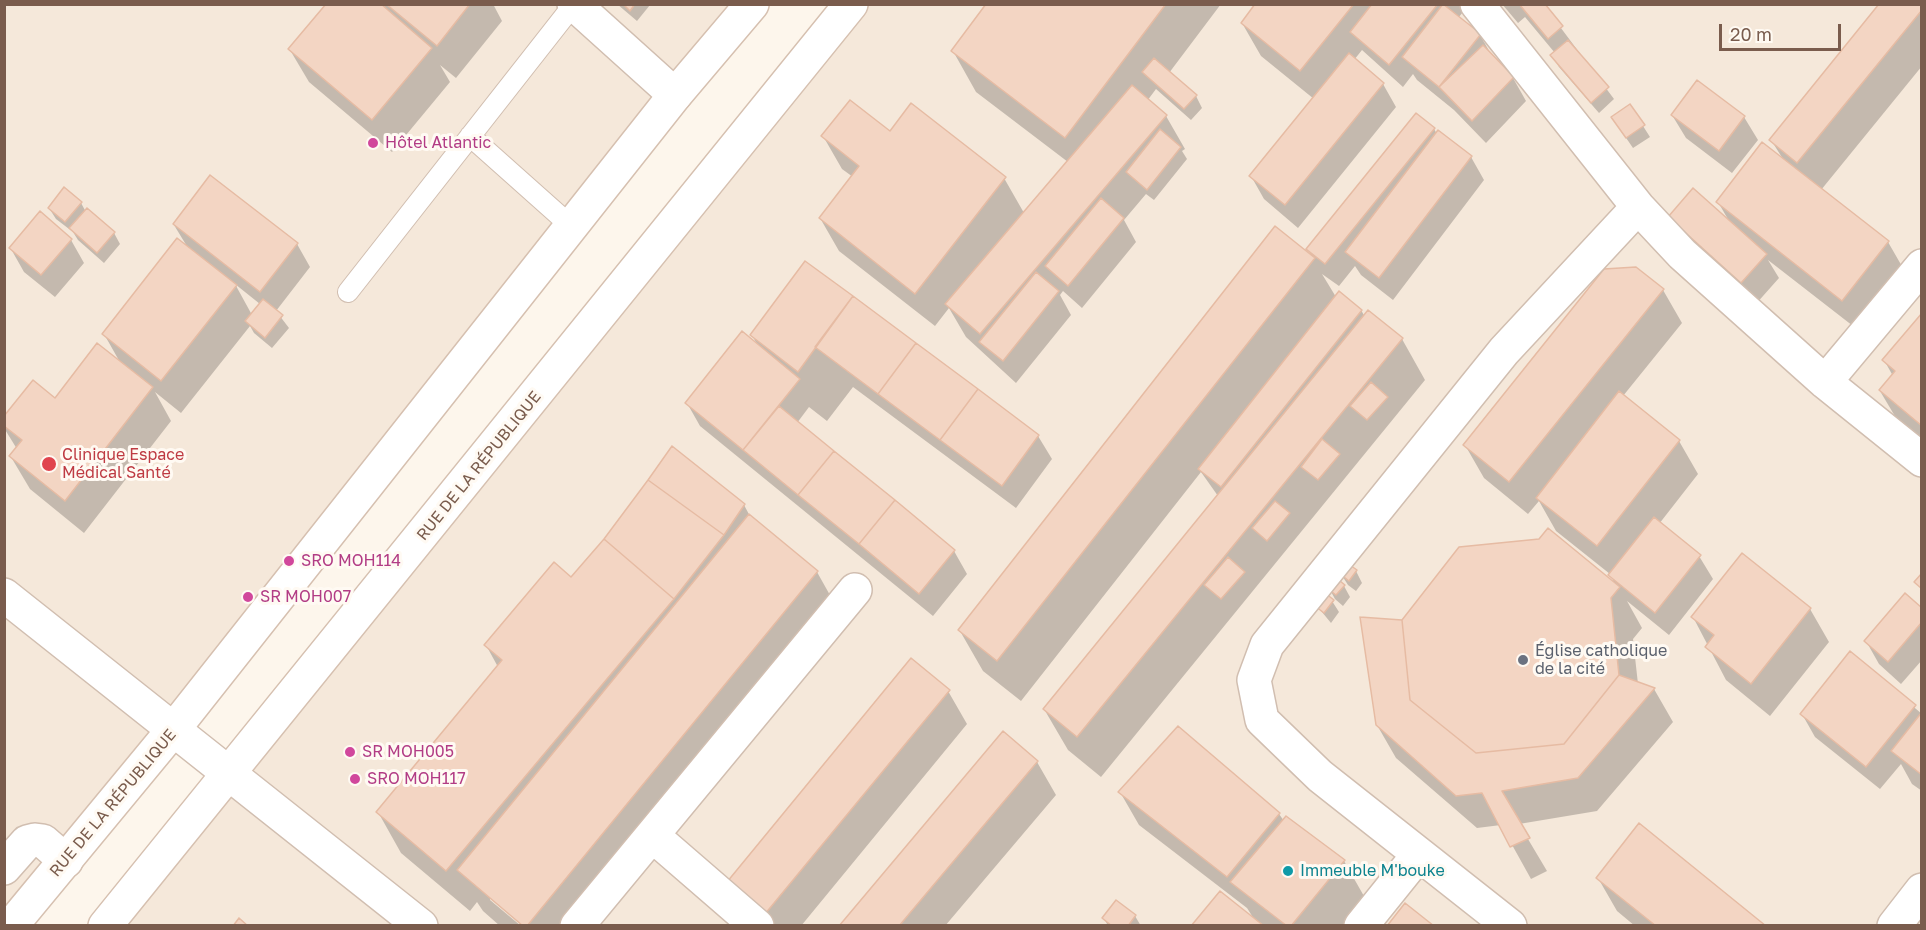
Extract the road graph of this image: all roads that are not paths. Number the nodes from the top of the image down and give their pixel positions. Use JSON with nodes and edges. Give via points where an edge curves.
{"nodes":[{"id":1,"x":574,"y":4,"type":"edge"},
{"id":2,"x":752,"y":4,"type":"edge"},
{"id":3,"x":851,"y":4,"type":"edge"},
{"id":4,"x":1478,"y":4,"type":"edge"},
{"id":5,"x":675,"y":94,"type":"junction"},
{"id":6,"x":470,"y":136,"type":"junction"},
{"id":7,"x":1638,"y":207,"type":"junction"},
{"id":8,"x":571,"y":226,"type":"junction"},
{"id":9,"x":1922,"y":266,"type":"edge"},
{"id":10,"x":348,"y":292,"type":"dead end"},
{"id":11,"x":1825,"y":382,"type":"junction"},
{"id":12,"x":1922,"y":460,"type":"edge"},
{"id":13,"x":855,"y":590,"type":"dead end"},
{"id":14,"x":4,"y":595,"type":"edge"},
{"id":15,"x":173,"y":730,"type":"junction"},
{"id":16,"x":228,"y":775,"type":"junction"},
{"id":17,"x":653,"y":836,"type":"junction"},
{"id":18,"x":1419,"y":854,"type":"junction"},
{"id":19,"x":66,"y":861,"type":"junction"},
{"id":20,"x":4,"y":868,"type":"edge"},
{"id":21,"x":1922,"y":890,"type":"edge"},
{"id":22,"x":11,"y":926,"type":"edge"},
{"id":23,"x":105,"y":926,"type":"edge"},
{"id":24,"x":421,"y":926,"type":"edge"},
{"id":25,"x":577,"y":926,"type":"edge"},
{"id":26,"x":757,"y":926,"type":"edge"},
{"id":27,"x":1361,"y":926,"type":"edge"},
{"id":28,"x":1510,"y":926,"type":"edge"},
{"id":29,"x":1893,"y":926,"type":"edge"}],
"edges":[{"from":1,"to":5,"type":"street"},
{"from":1,"to":6,"type":"lane"},
{"from":2,"to":5,"type":"street","name":"RUE DE LA RÉPUBLIQUE"},
{"from":3,"to":16,"type":"street","name":"RUE DE LA RÉPUBLIQUE"},
{"from":4,"to":7,"type":"street"},
{"from":5,"to":8,"type":"street","name":"RUE DE LA RÉPUBLIQUE"},
{"from":6,"to":8,"type":"lane"},
{"from":6,"to":10,"type":"lane"},
{"from":7,"to":11,"type":"street","via":[[1682,254]]},
{"from":7,"to":18,"type":"street","via":[[1504,351],[1267,645],[1257,671],[1254,680],[1262,720],[1320,776]]},
{"from":8,"to":15,"type":"street","name":"RUE DE LA RÉPUBLIQUE"},
{"from":9,"to":11,"type":"street"},
{"from":11,"to":12,"type":"street"},
{"from":13,"to":17,"type":"street"},
{"from":14,"to":15,"type":"street"},
{"from":15,"to":16,"type":"street"},
{"from":15,"to":19,"type":"street","name":"RUE DE LA RÉPUBLIQUE"},
{"from":16,"to":23,"type":"street","name":"RUE DE LA RÉPUBLIQUE"},
{"from":16,"to":24,"type":"street"},
{"from":17,"to":25,"type":"street"},
{"from":17,"to":26,"type":"street"},
{"from":18,"to":27,"type":"street"},
{"from":18,"to":28,"type":"street"},
{"from":19,"to":20,"type":"street","via":[[43,841],[35,840],[27,842]]},
{"from":19,"to":22,"type":"street","name":"RUE DE LA RÉPUBLIQUE"},
{"from":21,"to":29,"type":"street"}]}
